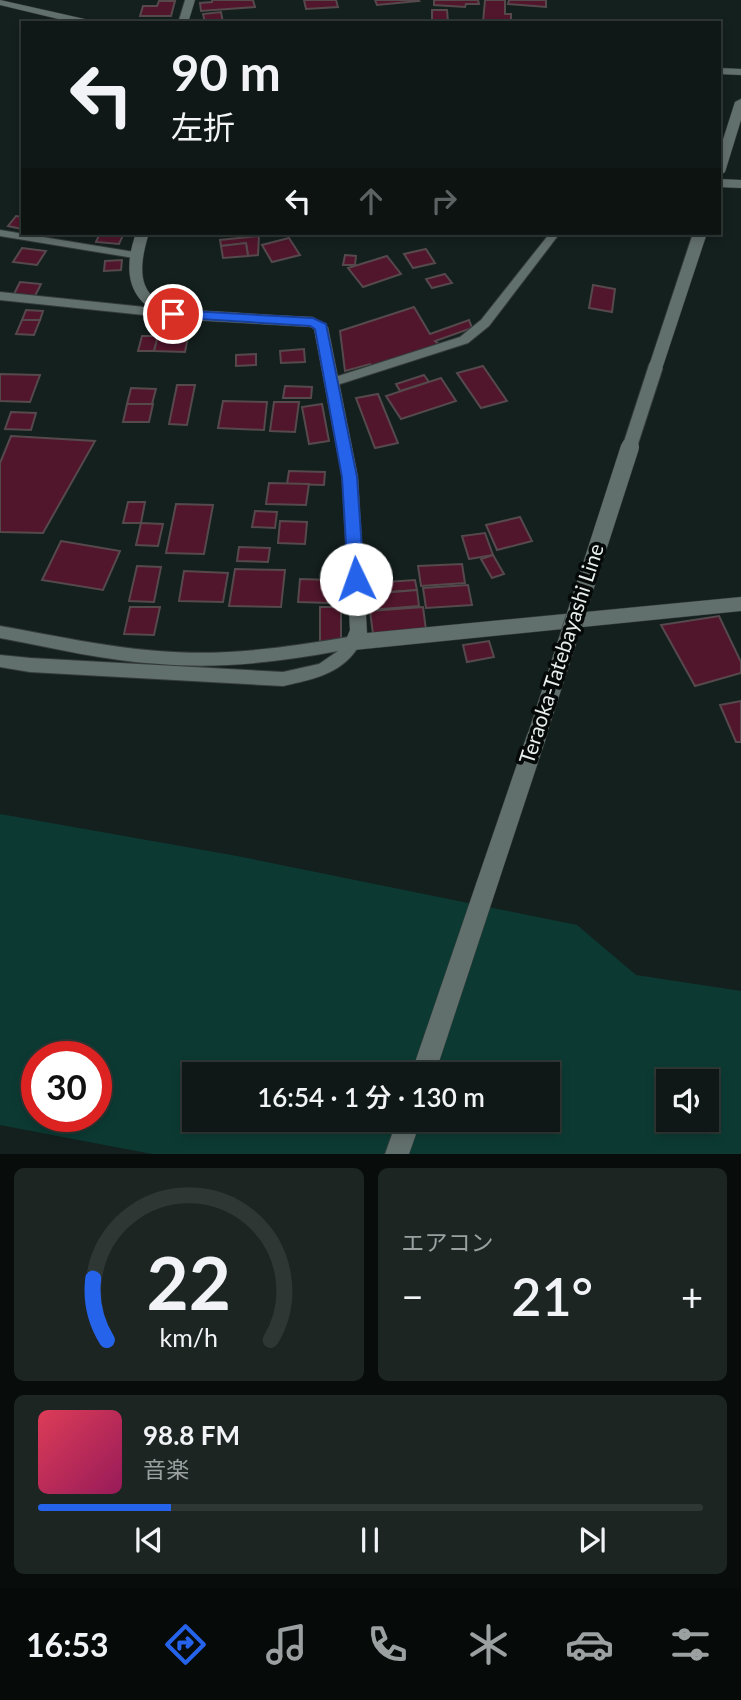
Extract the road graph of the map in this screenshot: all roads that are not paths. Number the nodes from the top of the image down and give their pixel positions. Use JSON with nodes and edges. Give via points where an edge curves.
{"nodes":[{"id":1,"x":190,"y":0,"type":"edge"},
{"id":2,"x":0,"y":2,"type":"edge"},
{"id":3,"x":81,"y":21,"type":"edge"},
{"id":4,"x":184,"y":21,"type":"edge"},
{"id":5,"x":721,"y":71,"type":"edge"},
{"id":6,"x":741,"y":72,"type":"edge"},
{"id":7,"x":741,"y":102,"type":"edge"},
{"id":8,"x":721,"y":167,"type":"edge"},
{"id":9,"x":721,"y":183,"type":"edge"},
{"id":10,"x":741,"y":184,"type":"edge"},
{"id":11,"x":0,"y":233,"type":"edge"},
{"id":12,"x":141,"y":235,"type":"edge"},
{"id":13,"x":553,"y":235,"type":"edge"},
{"id":14,"x":699,"y":235,"type":"edge"},
{"id":15,"x":134,"y":255,"type":"junction"},
{"id":16,"x":0,"y":296,"type":"edge"},
{"id":17,"x":173,"y":314,"type":"junction"},
{"id":18,"x":334,"y":382,"type":"junction"},
{"id":19,"x":741,"y":604,"type":"edge"},
{"id":20,"x":0,"y":632,"type":"edge"},
{"id":21,"x":354,"y":642,"type":"junction"},
{"id":22,"x":0,"y":661,"type":"edge"},
{"id":23,"x":427,"y":1062,"type":"edge"},
{"id":24,"x":404,"y":1132,"type":"edge"},
{"id":25,"x":397,"y":1154,"type":"edge"}],
"edges":[{"from":1,"to":4,"type":"street"},
{"from":2,"to":3,"type":"street"},
{"from":5,"to":6,"type":"street"},
{"from":7,"to":8,"type":"street"},
{"from":9,"to":10,"type":"street"},
{"from":11,"to":15,"type":"lane"},
{"from":12,"to":15,"type":"street"},
{"from":13,"to":18,"type":"lane","via":[[485,323],[464,340]]},
{"from":14,"to":23,"type":"street","name":"Teraoka-Tatebayashi Line","bridge":true},
{"from":15,"to":17,"type":"street","via":[[143,295]]},
{"from":16,"to":17,"type":"lane"},
{"from":17,"to":18,"type":"street","via":[[313,322],[321,327]]},
{"from":18,"to":21,"type":"street","via":[[350,477],[359,630]]},
{"from":19,"to":21,"type":"street"},
{"from":20,"to":21,"type":"lane","via":[[132,655],[191,659],[257,658]]},
{"from":21,"to":22,"type":"lane","via":[[342,660],[320,672],[283,679]]},
{"from":24,"to":25,"type":"street"}]}
